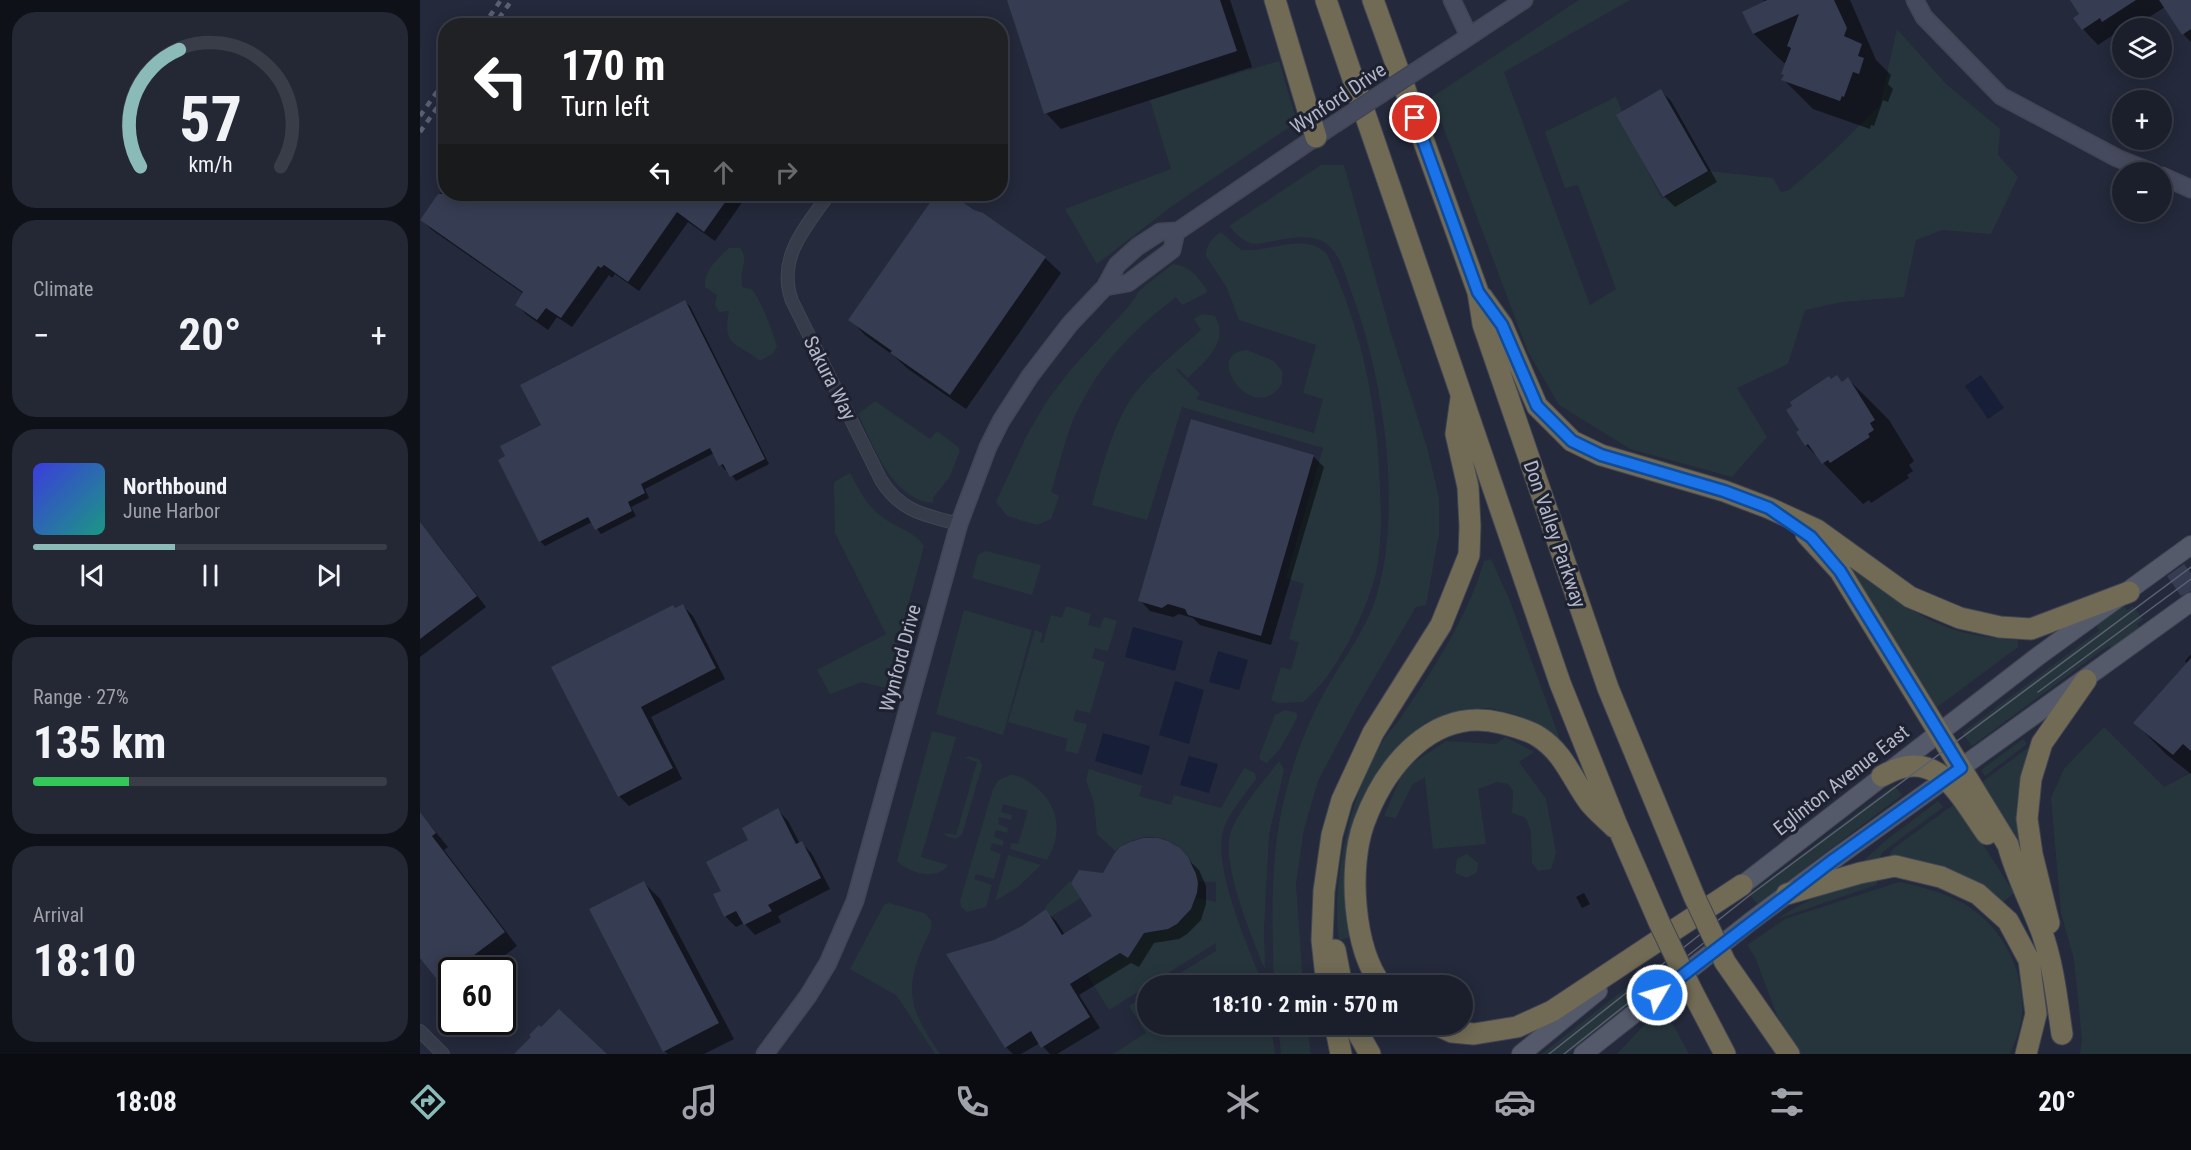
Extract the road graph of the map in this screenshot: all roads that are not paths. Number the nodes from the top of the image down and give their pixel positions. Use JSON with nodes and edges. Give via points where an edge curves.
{"nodes":[{"id":1,"x":1275,"y":0,"type":"edge"},
{"id":2,"x":1326,"y":0,"type":"edge"},
{"id":3,"x":1373,"y":0,"type":"edge"},
{"id":4,"x":1452,"y":0,"type":"edge"},
{"id":5,"x":1524,"y":0,"type":"edge"},
{"id":6,"x":1915,"y":0,"type":"edge"},
{"id":7,"x":1465,"y":39,"type":"junction"},
{"id":8,"x":1316,"y":137,"type":"junction"},
{"id":9,"x":2127,"y":162,"type":"edge"},
{"id":10,"x":2172,"y":180,"type":"edge"},
{"id":11,"x":2191,"y":189,"type":"edge"},
{"id":12,"x":824,"y":201,"type":"edge"},
{"id":13,"x":1478,"y":292,"type":"junction"},
{"id":14,"x":1462,"y":394,"type":"junction"},
{"id":15,"x":1769,"y":508,"type":"junction"},
{"id":16,"x":959,"y":524,"type":"junction"},
{"id":17,"x":2191,"y":545,"type":"edge"},
{"id":18,"x":2129,"y":592,"type":"junction"},
{"id":19,"x":2191,"y":602,"type":"edge"},
{"id":20,"x":2086,"y":680,"type":"junction"},
{"id":21,"x":1938,"y":732,"type":"junction"},
{"id":22,"x":1953,"y":774,"type":"junction"},
{"id":23,"x":1882,"y":776,"type":"junction"},
{"id":24,"x":1621,"y":834,"type":"junction"},
{"id":25,"x":1742,"y":885,"type":"junction"},
{"id":26,"x":1324,"y":891,"type":"junction"},
{"id":27,"x":1787,"y":894,"type":"junction"},
{"id":28,"x":1725,"y":962,"type":"junction"},
{"id":29,"x":1326,"y":975,"type":"edge"},
{"id":30,"x":1340,"y":975,"type":"edge"},
{"id":31,"x":1377,"y":975,"type":"edge"},
{"id":32,"x":420,"y":1031,"type":"edge"},
{"id":33,"x":1473,"y":1034,"type":"edge"},
{"id":34,"x":1337,"y":1035,"type":"edge"},
{"id":35,"x":1354,"y":1035,"type":"edge"},
{"id":36,"x":1358,"y":1035,"type":"edge"},
{"id":37,"x":2061,"y":1044,"type":"edge"},
{"id":38,"x":443,"y":1054,"type":"edge"},
{"id":39,"x":765,"y":1054,"type":"edge"},
{"id":40,"x":1341,"y":1054,"type":"edge"},
{"id":41,"x":1358,"y":1054,"type":"edge"},
{"id":42,"x":1370,"y":1054,"type":"edge"},
{"id":43,"x":1521,"y":1054,"type":"edge"},
{"id":44,"x":1584,"y":1054,"type":"edge"},
{"id":45,"x":1725,"y":1054,"type":"edge"},
{"id":46,"x":1772,"y":1054,"type":"edge"},
{"id":47,"x":1789,"y":1054,"type":"edge"},
{"id":48,"x":2026,"y":1054,"type":"edge"}],
"edges":[{"from":1,"to":8,"type":"highway"},
{"from":2,"to":14,"type":"highway"},
{"from":3,"to":13,"type":"highway","name":"Don Valley Parkway"},
{"from":4,"to":7,"type":"street"},
{"from":5,"to":7,"type":"street","name":"Wynford Drive"},
{"from":6,"to":9,"type":"street","via":[[1924,17],[2001,96]]},
{"from":7,"to":8,"type":"street","name":"Wynford Drive","bridge":true},
{"from":8,"to":16,"type":"street","name":"Wynford Drive","via":[[1176,232],[1160,232],[1117,265],[1105,287],[1030,376],[1001,421]]},
{"from":10,"to":11,"type":"street"},
{"from":12,"to":16,"type":"street","name":"Sakura Way","via":[[791,253],[787,277],[792,301],[889,492],[915,512]]},
{"from":13,"to":15,"type":"highway","via":[[1502,325],[1537,406],[1572,441],[1601,455]]},
{"from":13,"to":28,"type":"highway","name":"Don Valley Parkway","bridge":true,"via":[[1483,324],[1608,688]]},
{"from":14,"to":24,"type":"highway","via":[[1560,683]]},
{"from":14,"to":26,"type":"highway","via":[[1456,434],[1468,488],[1469,555],[1441,625],[1373,733],[1342,800],[1332,835]]},
{"from":15,"to":18,"type":"highway","via":[[1817,530],[1910,597],[1960,618],[2031,629]]},
{"from":15,"to":21,"type":"highway","via":[[1811,537],[1840,571]]},
{"from":16,"to":39,"type":"street","name":"Wynford Drive","via":[[855,901],[828,963]]},
{"from":17,"to":18,"type":"main road","name":"Eglinton Avenue East"},
{"from":18,"to":21,"type":"main road","name":"Eglinton Avenue East"},
{"from":19,"to":20,"type":"main road"},
{"from":20,"to":22,"type":"main road"},
{"from":20,"to":37,"type":"highway","via":[[2042,743],[2031,779],[2027,819],[2065,1006]]},
{"from":21,"to":22,"type":"highway"},
{"from":21,"to":23,"type":"main road","name":"Eglinton Avenue East"},
{"from":22,"to":23,"type":"highway","via":[[1909,765]]},
{"from":22,"to":27,"type":"main road"},
{"from":22,"to":37,"type":"highway","via":[[2008,845],[2042,932],[2052,973]]},
{"from":23,"to":25,"type":"main road","name":"Eglinton Avenue East"},
{"from":24,"to":31,"type":"highway","via":[[1589,802],[1560,755],[1539,736],[1515,726],[1478,719],[1426,735],[1389,774],[1364,824],[1356,866],[1355,901],[1360,939]]},
{"from":24,"to":45,"type":"highway","bridge":true,"via":[[1659,922]]},
{"from":25,"to":33,"type":"highway","via":[[1552,1011],[1517,1027]]},
{"from":25,"to":43,"type":"main road","name":"Eglinton Avenue East","via":[[1593,994]]},
{"from":26,"to":29,"type":"highway","via":[[1322,940]]},
{"from":26,"to":30,"type":"highway"},
{"from":27,"to":44,"type":"main road"},
{"from":27,"to":48,"type":"highway","via":[[1895,866],[1941,877],[1978,894],[2008,921],[2030,960],[2036,1014]]},
{"from":28,"to":46,"type":"highway","name":"Don Valley Parkway"},
{"from":28,"to":47,"type":"highway"},
{"from":32,"to":38,"type":"street"},
{"from":34,"to":40,"type":"highway"},
{"from":35,"to":41,"type":"highway"},
{"from":36,"to":42,"type":"highway"}]}
